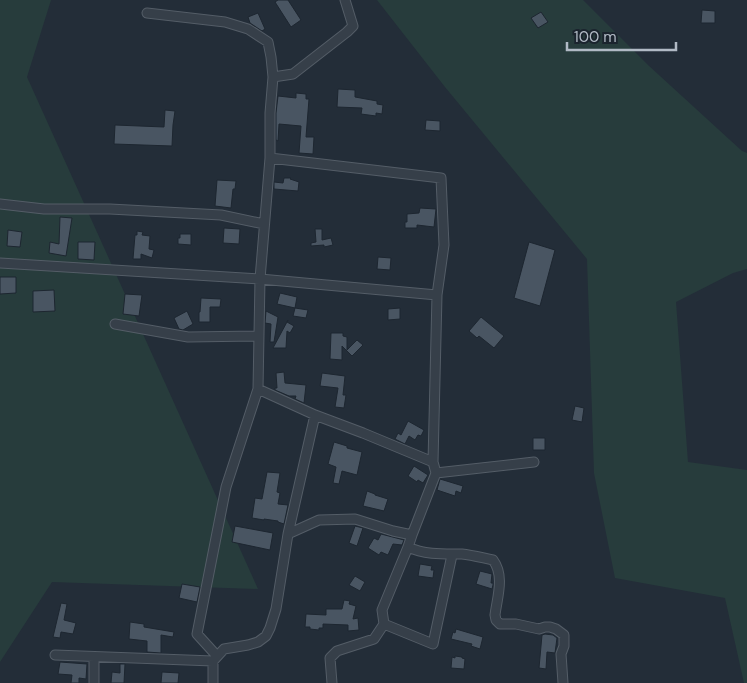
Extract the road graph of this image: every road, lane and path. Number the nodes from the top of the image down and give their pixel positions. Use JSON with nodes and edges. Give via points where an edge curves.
{"nodes":[{"id":1,"x":345,"y":0,"type":"edge"},
{"id":2,"x":147,"y":13,"type":"dead end"},
{"id":3,"x":273,"y":77,"type":"junction"},
{"id":4,"x":270,"y":158,"type":"junction"},
{"id":5,"x":0,"y":204,"type":"edge"},
{"id":6,"x":264,"y":224,"type":"junction"},
{"id":7,"x":0,"y":262,"type":"edge"},
{"id":8,"x":260,"y":279,"type":"junction"},
{"id":9,"x":437,"y":295,"type":"junction"},
{"id":10,"x":115,"y":324,"type":"dead end"},
{"id":11,"x":259,"y":336,"type":"junction"},
{"id":12,"x":258,"y":389,"type":"junction"},
{"id":13,"x":315,"y":415,"type":"junction"},
{"id":14,"x":433,"y":462,"type":"junction"},
{"id":15,"x":534,"y":462,"type":"dead end"},
{"id":16,"x":436,"y":473,"type":"junction"},
{"id":17,"x":288,"y":534,"type":"junction"},
{"id":18,"x":412,"y":535,"type":"junction"},
{"id":19,"x":408,"y":547,"type":"junction"},
{"id":20,"x":452,"y":555,"type":"junction"},
{"id":21,"x":384,"y":624,"type":"junction"},
{"id":22,"x":55,"y":654,"type":"dead end"},
{"id":23,"x":94,"y":657,"type":"junction"},
{"id":24,"x":215,"y":659,"type":"junction"},
{"id":25,"x":94,"y":683,"type":"edge"},
{"id":26,"x":213,"y":683,"type":"edge"},
{"id":27,"x":332,"y":683,"type":"edge"},
{"id":28,"x":563,"y":683,"type":"edge"}],
"edges":[{"from":1,"to":3,"type":"street","via":[[353,26],[293,74]]},
{"from":2,"to":3,"type":"street","via":[[225,22],[248,29],[268,42]]},
{"from":3,"to":4,"type":"street"},
{"from":4,"to":6,"type":"street"},
{"from":4,"to":9,"type":"street","via":[[441,178],[444,245]]},
{"from":5,"to":6,"type":"street","via":[[44,210],[221,215]]},
{"from":6,"to":8,"type":"street"},
{"from":7,"to":8,"type":"street"},
{"from":8,"to":9,"type":"street"},
{"from":8,"to":11,"type":"street"},
{"from":9,"to":14,"type":"street"},
{"from":10,"to":11,"type":"street","via":[[188,337]]},
{"from":11,"to":12,"type":"street"},
{"from":12,"to":13,"type":"street"},
{"from":12,"to":24,"type":"street","via":[[226,487],[197,634]]},
{"from":13,"to":14,"type":"street"},
{"from":13,"to":17,"type":"street"},
{"from":14,"to":16,"type":"street"},
{"from":15,"to":16,"type":"street"},
{"from":16,"to":18,"type":"street"},
{"from":17,"to":18,"type":"street","via":[[319,520],[355,519]]},
{"from":17,"to":24,"type":"street","via":[[276,609],[266,636],[258,642],[224,649]]},
{"from":18,"to":19,"type":"street"},
{"from":19,"to":20,"type":"street"},
{"from":19,"to":21,"type":"street","via":[[382,610]]},
{"from":20,"to":21,"type":"street","via":[[433,644]]},
{"from":20,"to":28,"type":"street","via":[[493,560],[500,578],[495,616],[500,624],[539,629],[550,627],[564,635],[561,654]]},
{"from":21,"to":27,"type":"street","via":[[374,639],[337,650],[330,658]]},
{"from":22,"to":23,"type":"street"},
{"from":23,"to":24,"type":"street"},
{"from":23,"to":25,"type":"street"},
{"from":24,"to":26,"type":"street"}]}
